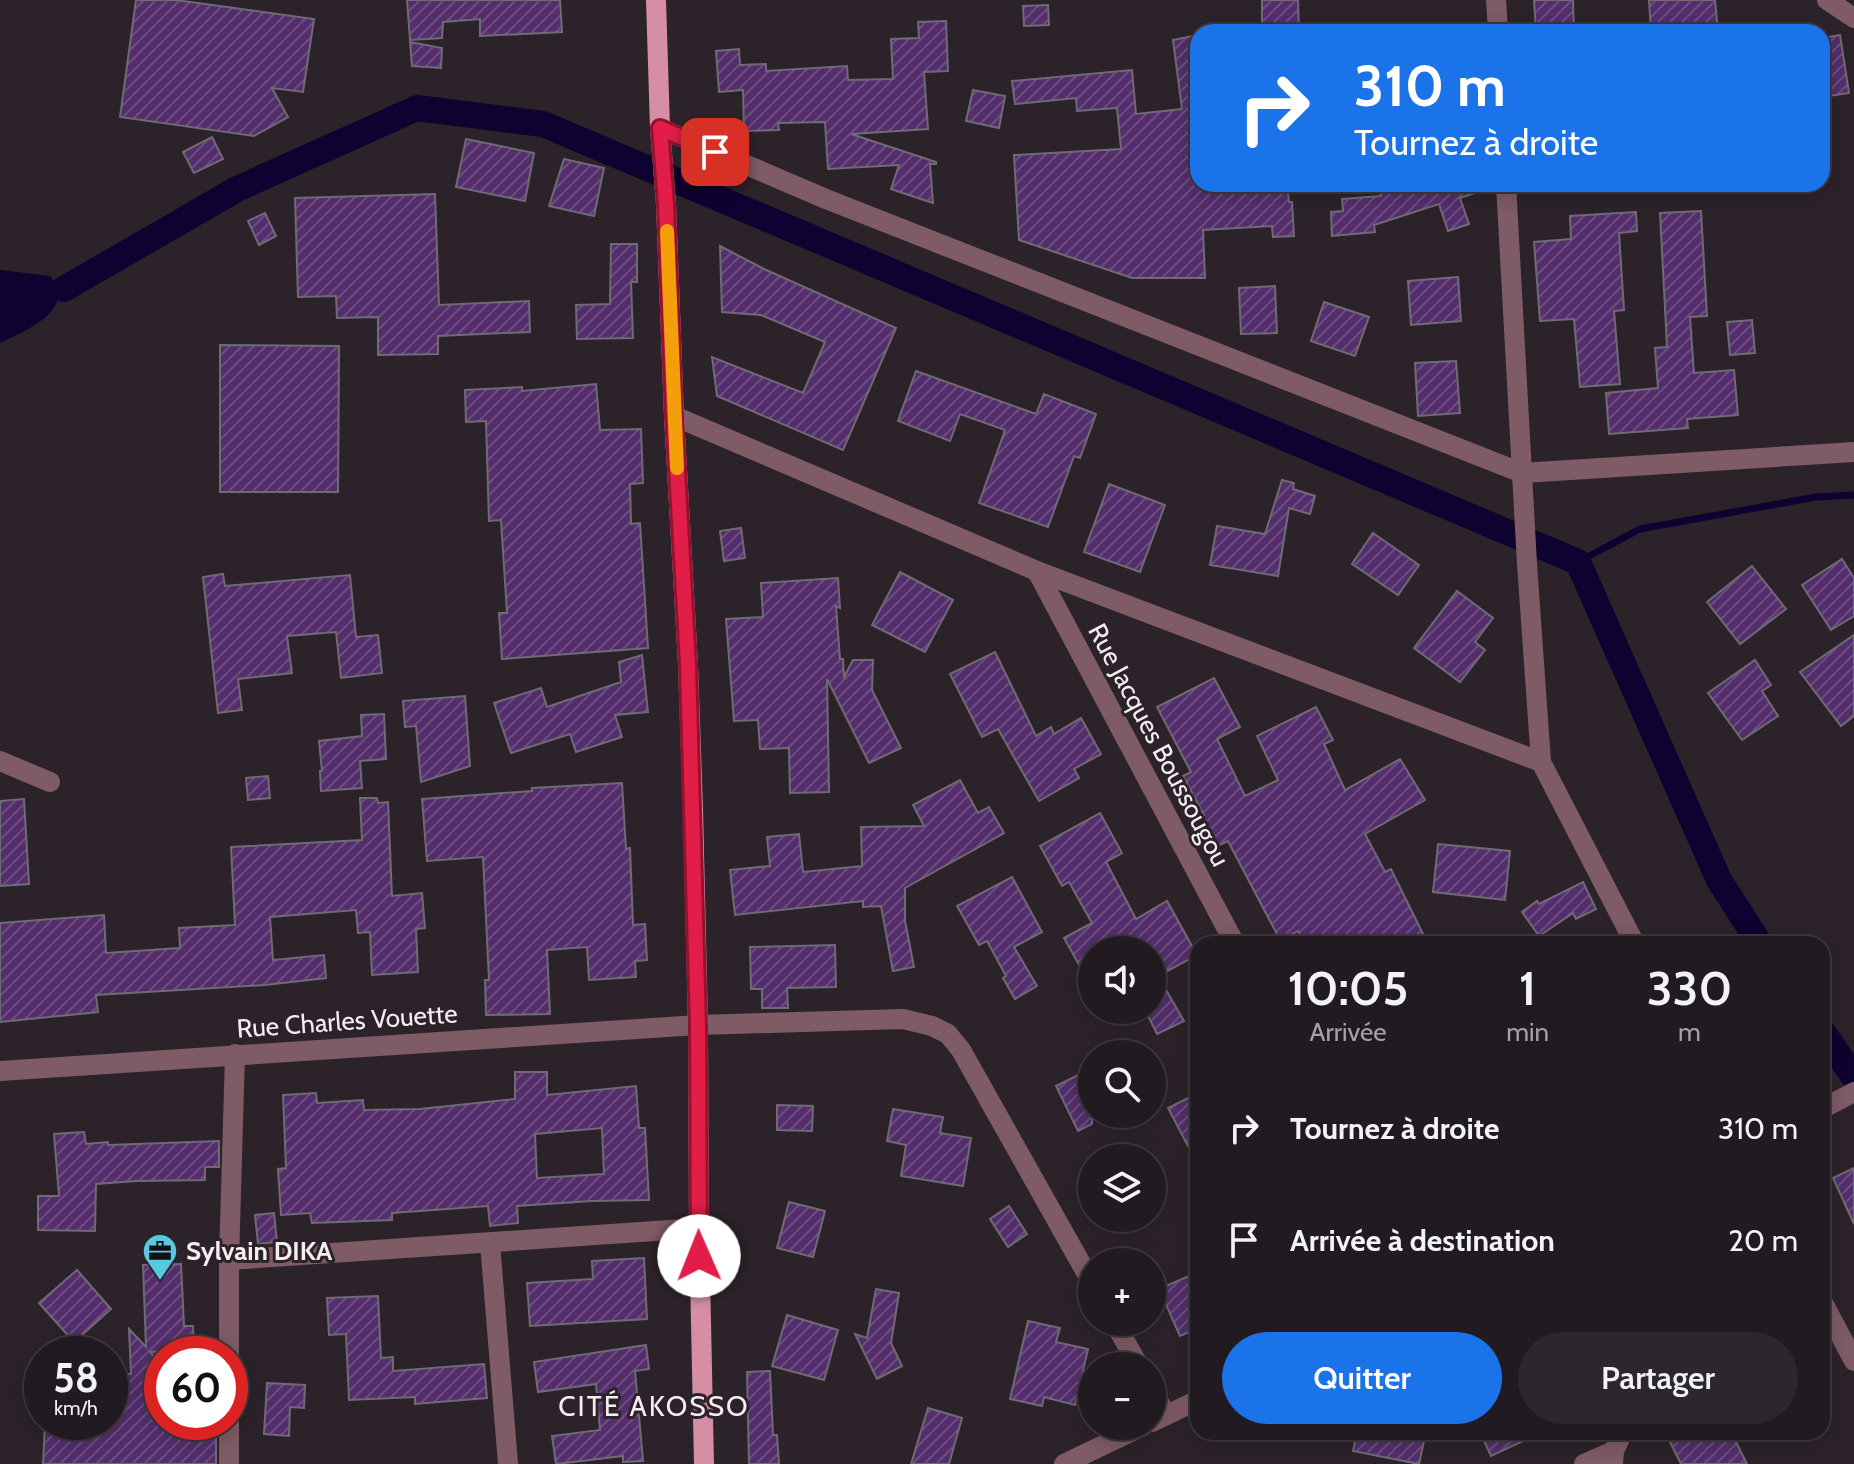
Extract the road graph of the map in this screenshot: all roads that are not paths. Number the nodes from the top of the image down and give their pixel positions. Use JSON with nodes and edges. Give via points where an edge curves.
{"nodes":[{"id":1,"x":656,"y":0,"type":"edge"},
{"id":2,"x":1496,"y":0,"type":"edge"},
{"id":3,"x":1827,"y":0,"type":"edge"},
{"id":4,"x":1854,"y":18,"type":"edge"},
{"id":5,"x":1498,"y":24,"type":"edge"},
{"id":6,"x":661,"y":137,"type":"junction"},
{"id":7,"x":1506,"y":192,"type":"edge"},
{"id":8,"x":674,"y":416,"type":"junction"},
{"id":9,"x":1854,"y":452,"type":"edge"},
{"id":10,"x":1522,"y":473,"type":"junction"},
{"id":11,"x":1037,"y":571,"type":"junction"},
{"id":12,"x":0,"y":761,"type":"edge"},
{"id":13,"x":1541,"y":762,"type":"junction"},
{"id":14,"x":50,"y":782,"type":"dead end"},
{"id":15,"x":1231,"y":936,"type":"edge"},
{"id":16,"x":1631,"y":936,"type":"edge"},
{"id":17,"x":698,"y":1025,"type":"junction"},
{"id":18,"x":235,"y":1054,"type":"junction"},
{"id":19,"x":0,"y":1071,"type":"edge"},
{"id":20,"x":1850,"y":1094,"type":"edge"},
{"id":21,"x":1830,"y":1105,"type":"edge"},
{"id":22,"x":699,"y":1228,"type":"junction"},
{"id":23,"x":490,"y":1243,"type":"junction"},
{"id":24,"x":1078,"y":1258,"type":"edge"},
{"id":25,"x":229,"y":1260,"type":"junction"},
{"id":26,"x":1830,"y":1316,"type":"edge"},
{"id":27,"x":229,"y":1336,"type":"edge"},
{"id":28,"x":1854,"y":1361,"type":"edge"},
{"id":29,"x":1190,"y":1404,"type":"edge"},
{"id":30,"x":1166,"y":1415,"type":"edge"},
{"id":31,"x":229,"y":1440,"type":"edge"},
{"id":32,"x":1114,"y":1440,"type":"edge"},
{"id":33,"x":1616,"y":1449,"type":"edge"},
{"id":34,"x":229,"y":1464,"type":"edge"},
{"id":35,"x":508,"y":1464,"type":"edge"},
{"id":36,"x":704,"y":1464,"type":"edge"},
{"id":37,"x":1064,"y":1464,"type":"edge"},
{"id":38,"x":1584,"y":1464,"type":"edge"}],
"edges":[{"from":1,"to":6,"type":"main road"},
{"from":2,"to":5,"type":"street"},
{"from":3,"to":4,"type":"street"},
{"from":6,"to":8,"type":"main road"},
{"from":6,"to":10,"type":"street"},
{"from":7,"to":10,"type":"street"},
{"from":8,"to":11,"type":"street"},
{"from":8,"to":17,"type":"main road","via":[[688,664]]},
{"from":9,"to":10,"type":"street"},
{"from":10,"to":13,"type":"street"},
{"from":11,"to":13,"type":"street"},
{"from":11,"to":15,"type":"street","name":"Rue Jacques Boussougou"},
{"from":12,"to":14,"type":"street"},
{"from":13,"to":16,"type":"street"},
{"from":17,"to":18,"type":"street","name":"Rue Charles Vouette"},
{"from":17,"to":22,"type":"main road"},
{"from":17,"to":24,"type":"street","name":"Rue Charles Vouette","via":[[903,1019],[948,1034]]},
{"from":18,"to":19,"type":"street","name":"Rue Charles Vouette"},
{"from":18,"to":25,"type":"street"},
{"from":20,"to":21,"type":"street"},
{"from":22,"to":23,"type":"street"},
{"from":22,"to":36,"type":"main road"},
{"from":23,"to":25,"type":"street"},
{"from":23,"to":35,"type":"street"},
{"from":25,"to":27,"type":"street"},
{"from":26,"to":28,"type":"street"},
{"from":29,"to":30,"type":"street"},
{"from":31,"to":34,"type":"street"},
{"from":32,"to":37,"type":"street"},
{"from":33,"to":38,"type":"street"}]}
